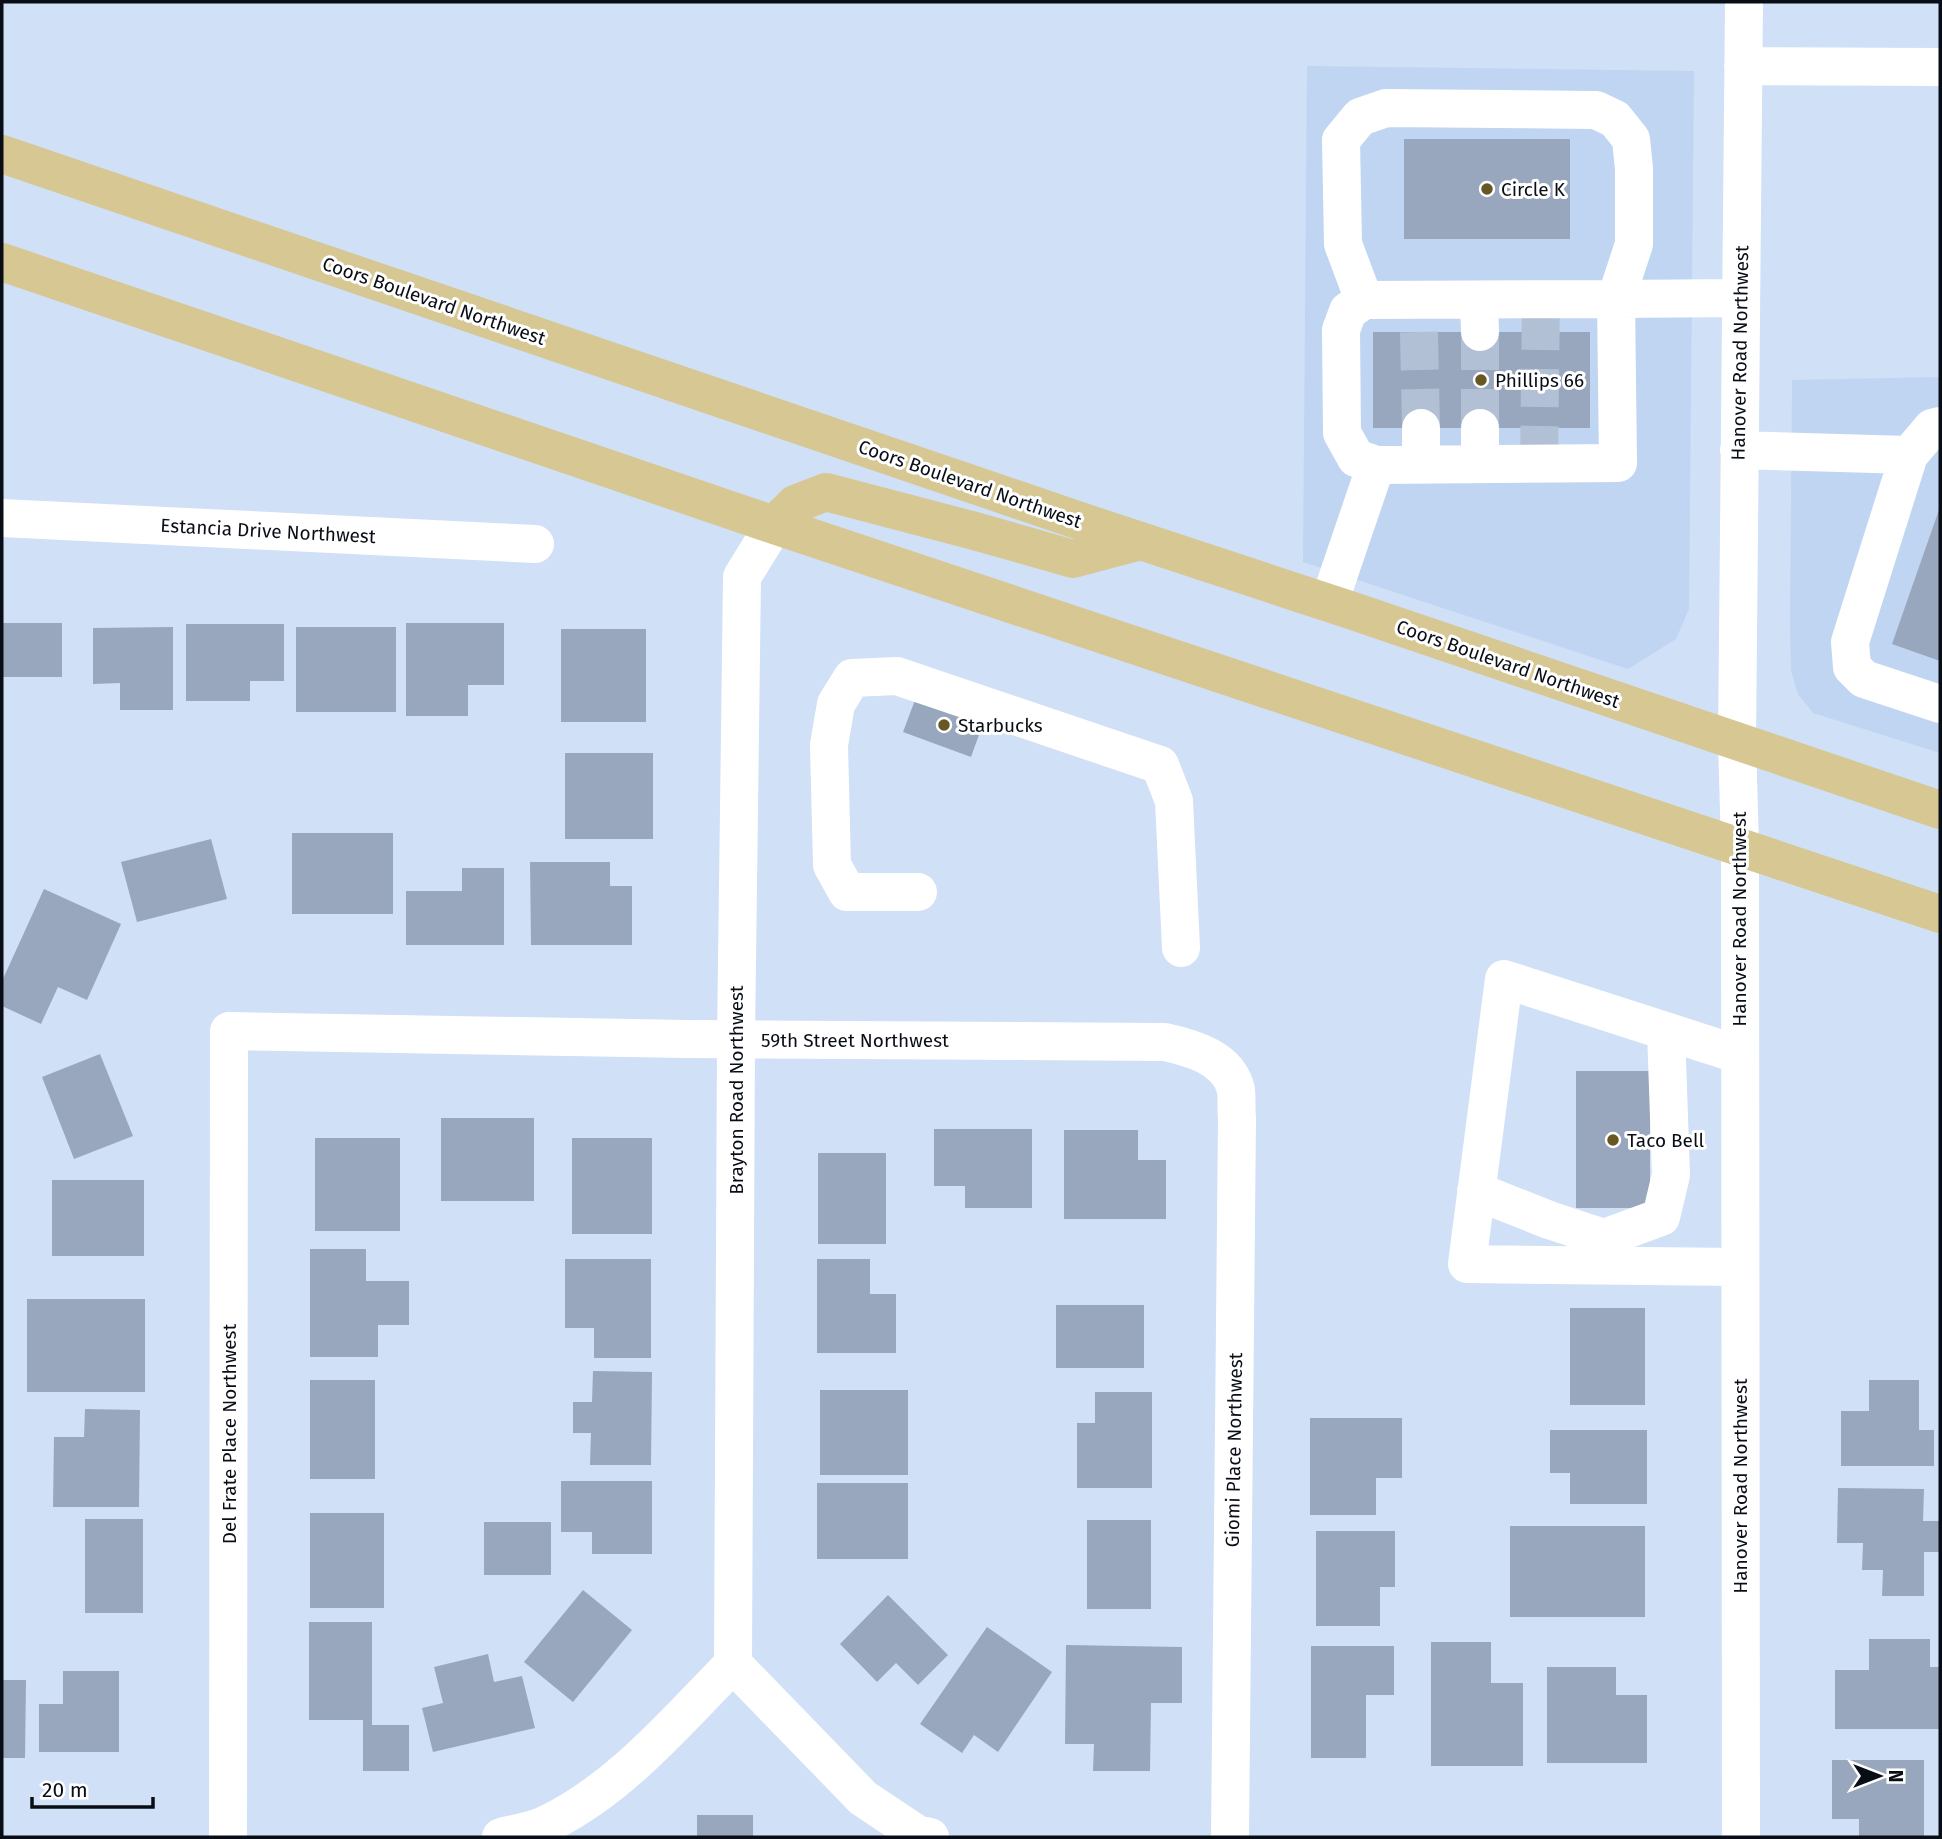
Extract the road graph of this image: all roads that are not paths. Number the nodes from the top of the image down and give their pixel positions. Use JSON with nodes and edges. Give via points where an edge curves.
{"nodes":[{"id":1,"x":1744,"y":2,"type":"edge"},
{"id":2,"x":1743,"y":65,"type":"junction"},
{"id":3,"x":1940,"y":67,"type":"edge"},
{"id":4,"x":2,"y":154,"type":"edge"},
{"id":5,"x":46,"y":169,"type":"junction"},
{"id":6,"x":2,"y":175,"type":"edge"},
{"id":7,"x":2,"y":262,"type":"edge"},
{"id":8,"x":1741,"y":298,"type":"junction"},
{"id":9,"x":1616,"y":299,"type":"junction"},
{"id":10,"x":1364,"y":300,"type":"junction"},
{"id":11,"x":1940,"y":426,"type":"edge"},
{"id":12,"x":1739,"y":450,"type":"junction"},
{"id":13,"x":1909,"y":455,"type":"junction"},
{"id":14,"x":1376,"y":465,"type":"junction"},
{"id":15,"x":2,"y":518,"type":"edge"},
{"id":16,"x":774,"y":525,"type":"junction"},
{"id":17,"x":1141,"y":541,"type":"junction"},
{"id":18,"x":535,"y":544,"type":"dead end"},
{"id":19,"x":1329,"y":603,"type":"junction"},
{"id":20,"x":1940,"y":704,"type":"edge"},
{"id":21,"x":1737,"y":743,"type":"junction"},
{"id":22,"x":1940,"y":810,"type":"edge"},
{"id":23,"x":1740,"y":846,"type":"junction"},
{"id":24,"x":918,"y":892,"type":"dead end"},
{"id":25,"x":1940,"y":914,"type":"edge"},
{"id":26,"x":1181,"y":948,"type":"dead end"},
{"id":27,"x":229,"y":1031,"type":"joint"},
{"id":28,"x":1666,"y":1031,"type":"junction"},
{"id":29,"x":736,"y":1040,"type":"junction"},
{"id":30,"x":1740,"y":1055,"type":"junction"},
{"id":31,"x":1223,"y":1066,"type":"joint"},
{"id":32,"x":1476,"y":1191,"type":"junction"},
{"id":33,"x":1740,"y":1267,"type":"junction"},
{"id":34,"x":733,"y":1664,"type":"junction"},
{"id":35,"x":228,"y":1837,"type":"edge"},
{"id":36,"x":501,"y":1837,"type":"edge"},
{"id":37,"x":930,"y":1837,"type":"edge"},
{"id":38,"x":1230,"y":1837,"type":"edge"},
{"id":39,"x":1741,"y":1837,"type":"edge"}],
"edges":[{"from":1,"to":2,"type":"street","name":"Hanover Road Northwest"},
{"from":2,"to":3,"type":"street"},
{"from":2,"to":8,"type":"street","name":"Hanover Road Northwest"},
{"from":4,"to":5,"type":"main road","name":"Coors Boulevard Northwest"},
{"from":5,"to":6,"type":"main road"},
{"from":5,"to":17,"type":"main road","name":"Coors Boulevard Northwest"},
{"from":7,"to":16,"type":"main road"},
{"from":8,"to":9,"type":"street"},
{"from":8,"to":12,"type":"street","name":"Hanover Road Northwest"},
{"from":9,"to":10,"type":"street","via":[[1479,316],[1418,316]]},
{"from":9,"to":10,"type":"street","via":[[1634,244],[1634,169],[1630,139],[1615,119],[1596,110],[1386,108],[1360,117],[1341,141],[1343,244]]},
{"from":9,"to":14,"type":"street","via":[[1618,463],[1480,446],[1421,446]]},
{"from":10,"to":14,"type":"street","via":[[1348,311],[1341,330],[1342,433],[1356,458]]},
{"from":11,"to":13,"type":"street","via":[[1932,428]]},
{"from":12,"to":13,"type":"street"},
{"from":12,"to":21,"type":"street","name":"Hanover Road Northwest"},
{"from":13,"to":20,"type":"street","via":[[1850,642],[1852,667],[1864,679]]},
{"from":14,"to":19,"type":"street"},
{"from":15,"to":18,"type":"street","name":"Estancia Drive Northwest"},
{"from":16,"to":17,"type":"main road","via":[[795,504],[826,492],[1073,559]]},
{"from":16,"to":23,"type":"main road"},
{"from":16,"to":29,"type":"street","name":"Brayton Road Northwest","via":[[742,577]]},
{"from":17,"to":19,"type":"main road","name":"Coors Boulevard Northwest"},
{"from":19,"to":21,"type":"main road","name":"Coors Boulevard Northwest"},
{"from":21,"to":22,"type":"main road","name":"Coors Boulevard Northwest"},
{"from":21,"to":23,"type":"street","name":"Hanover Road Northwest"},
{"from":23,"to":25,"type":"main road"},
{"from":23,"to":30,"type":"street","name":"Hanover Road Northwest"},
{"from":24,"to":26,"type":"street","via":[[847,892],[832,865],[829,745],[836,704],[852,678],[897,676],[1160,765],[1174,802]]},
{"from":27,"to":29,"type":"street","name":"59th Street Northwest"},
{"from":27,"to":35,"type":"street","name":"Del Frate Place Northwest"},
{"from":28,"to":30,"type":"street"},
{"from":28,"to":32,"type":"street","via":[[1504,979]]},
{"from":28,"to":32,"type":"street","via":[[1671,1175],[1661,1217],[1604,1238]]},
{"from":29,"to":31,"type":"street","name":"59th Street Northwest","via":[[1165,1042],[1193,1048]]},
{"from":29,"to":34,"type":"street","name":"Brayton Road Northwest"},
{"from":30,"to":33,"type":"street","name":"Hanover Road Northwest"},
{"from":31,"to":38,"type":"street","name":"Giomi Place Northwest","via":[[1236,1088],[1237,1118]]},
{"from":32,"to":33,"type":"street","via":[[1467,1264]]},
{"from":33,"to":39,"type":"street","name":"Hanover Road Northwest"},
{"from":34,"to":36,"type":"street","via":[[606,1787],[546,1825]]},
{"from":34,"to":37,"type":"street","via":[[863,1798],[917,1834]]}]}
